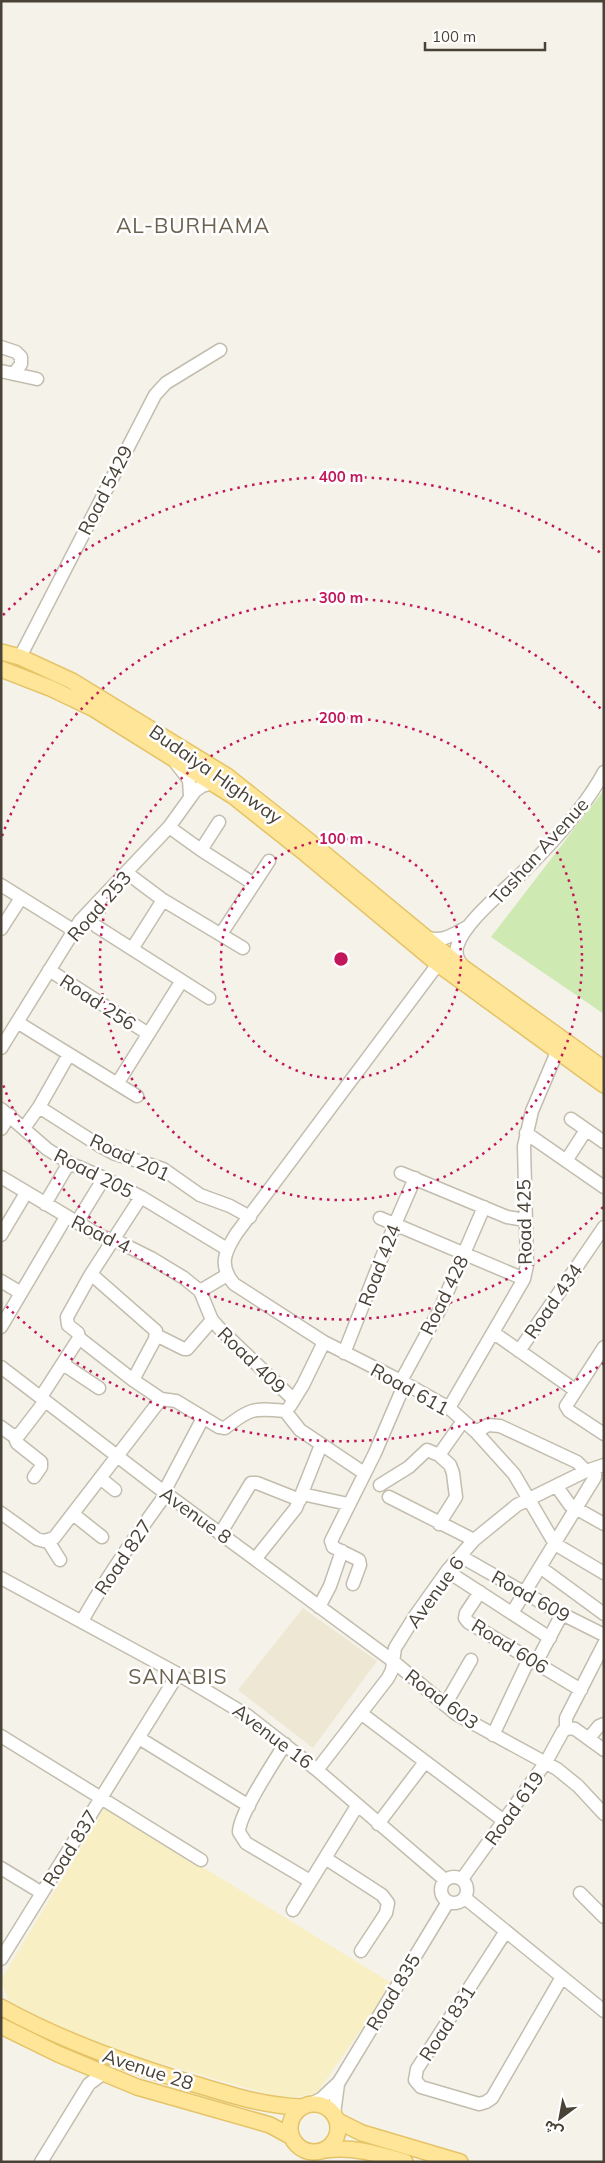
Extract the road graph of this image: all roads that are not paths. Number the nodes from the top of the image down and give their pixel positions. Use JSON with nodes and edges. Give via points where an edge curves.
{"nodes":[{"id":1,"x":1,"y":347,"type":"edge"},
{"id":2,"x":220,"y":350,"type":"dead end"},
{"id":3,"x":7,"y":372,"type":"edge"},
{"id":4,"x":37,"y":379,"type":"dead end"},
{"id":5,"x":1,"y":652,"type":"edge"},
{"id":6,"x":20,"y":657,"type":"junction"},
{"id":7,"x":1,"y":668,"type":"edge"},
{"id":8,"x":173,"y":760,"type":"junction"},
{"id":9,"x":604,"y":772,"type":"edge"},
{"id":10,"x":212,"y":782,"type":"junction"},
{"id":11,"x":190,"y":796,"type":"junction"},
{"id":12,"x":220,"y":822,"type":"dead end"},
{"id":13,"x":169,"y":827,"type":"junction"},
{"id":14,"x":201,"y":850,"type":"junction"},
{"id":15,"x":269,"y":860,"type":"dead end"},
{"id":16,"x":127,"y":872,"type":"junction"},
{"id":17,"x":254,"y":884,"type":"junction"},
{"id":18,"x":1,"y":886,"type":"edge"},
{"id":19,"x":21,"y":898,"type":"junction"},
{"id":20,"x":164,"y":900,"type":"junction"},
{"id":21,"x":96,"y":926,"type":"dead end"},
{"id":22,"x":469,"y":926,"type":"junction"},
{"id":23,"x":1,"y":929,"type":"edge"},
{"id":24,"x":73,"y":930,"type":"junction"},
{"id":25,"x":220,"y":934,"type":"junction"},
{"id":26,"x":421,"y":935,"type":"junction"},
{"id":27,"x":243,"y":948,"type":"dead end"},
{"id":28,"x":132,"y":949,"type":"junction"},
{"id":29,"x":438,"y":964,"type":"junction"},
{"id":30,"x":49,"y":970,"type":"junction"},
{"id":31,"x":471,"y":974,"type":"junction"},
{"id":32,"x":181,"y":982,"type":"junction"},
{"id":33,"x":209,"y":998,"type":"dead end"},
{"id":34,"x":17,"y":1022,"type":"junction"},
{"id":35,"x":147,"y":1033,"type":"junction"},
{"id":36,"x":1,"y":1048,"type":"edge"},
{"id":37,"x":557,"y":1052,"type":"junction"},
{"id":38,"x":68,"y":1056,"type":"junction"},
{"id":39,"x":604,"y":1069,"type":"edge"},
{"id":40,"x":117,"y":1084,"type":"junction"},
{"id":41,"x":604,"y":1085,"type":"edge"},
{"id":42,"x":137,"y":1096,"type":"dead end"},
{"id":43,"x":39,"y":1107,"type":"junction"},
{"id":44,"x":6,"y":1112,"type":"edge"},
{"id":45,"x":571,"y":1119,"type":"dead end"},
{"id":46,"x":24,"y":1128,"type":"junction"},
{"id":47,"x":1,"y":1129,"type":"edge"},
{"id":48,"x":586,"y":1130,"type":"junction"},
{"id":49,"x":526,"y":1133,"type":"junction"},
{"id":50,"x":604,"y":1142,"type":"edge"},
{"id":51,"x":566,"y":1161,"type":"junction"},
{"id":52,"x":69,"y":1163,"type":"junction"},
{"id":53,"x":401,"y":1173,"type":"dead end"},
{"id":54,"x":1,"y":1177,"type":"edge"},
{"id":55,"x":104,"y":1178,"type":"junction"},
{"id":56,"x":415,"y":1178,"type":"junction"},
{"id":57,"x":604,"y":1188,"type":"edge"},
{"id":58,"x":26,"y":1193,"type":"junction"},
{"id":59,"x":141,"y":1197,"type":"junction"},
{"id":60,"x":45,"y":1204,"type":"junction"},
{"id":61,"x":484,"y":1207,"type":"junction"},
{"id":62,"x":250,"y":1217,"type":"junction"},
{"id":63,"x":380,"y":1218,"type":"dead end"},
{"id":64,"x":72,"y":1220,"type":"junction"},
{"id":65,"x":525,"y":1220,"type":"junction"},
{"id":66,"x":395,"y":1224,"type":"junction"},
{"id":67,"x":604,"y":1227,"type":"edge"},
{"id":68,"x":1,"y":1235,"type":"edge"},
{"id":69,"x":112,"y":1241,"type":"junction"},
{"id":70,"x":227,"y":1249,"type":"junction"},
{"id":71,"x":465,"y":1253,"type":"junction"},
{"id":72,"x":91,"y":1274,"type":"junction"},
{"id":73,"x":226,"y":1275,"type":"junction"},
{"id":74,"x":524,"y":1279,"type":"junction"},
{"id":75,"x":1,"y":1281,"type":"edge"},
{"id":76,"x":200,"y":1291,"type":"junction"},
{"id":77,"x":21,"y":1293,"type":"junction"},
{"id":78,"x":212,"y":1320,"type":"junction"},
{"id":79,"x":1,"y":1327,"type":"edge"},
{"id":80,"x":494,"y":1333,"type":"junction"},
{"id":81,"x":156,"y":1335,"type":"junction"},
{"id":82,"x":79,"y":1338,"type":"junction"},
{"id":83,"x":324,"y":1342,"type":"junction"},
{"id":84,"x":604,"y":1346,"type":"edge"},
{"id":85,"x":519,"y":1350,"type":"junction"},
{"id":86,"x":344,"y":1353,"type":"junction"},
{"id":87,"x":63,"y":1364,"type":"junction"},
{"id":88,"x":1,"y":1367,"type":"edge"},
{"id":89,"x":133,"y":1380,"type":"junction"},
{"id":90,"x":403,"y":1382,"type":"junction"},
{"id":91,"x":99,"y":1388,"type":"dead end"},
{"id":92,"x":575,"y":1390,"type":"junction"},
{"id":93,"x":43,"y":1399,"type":"junction"},
{"id":94,"x":161,"y":1399,"type":"junction"},
{"id":95,"x":294,"y":1400,"type":"junction"},
{"id":96,"x":449,"y":1408,"type":"junction"},
{"id":97,"x":285,"y":1411,"type":"junction"},
{"id":98,"x":203,"y":1418,"type":"junction"},
{"id":99,"x":464,"y":1421,"type":"junction"},
{"id":100,"x":1,"y":1427,"type":"edge"},
{"id":101,"x":476,"y":1432,"type":"junction"},
{"id":102,"x":604,"y":1434,"type":"edge"},
{"id":103,"x":14,"y":1436,"type":"junction"},
{"id":104,"x":321,"y":1445,"type":"junction"},
{"id":105,"x":439,"y":1454,"type":"junction"},
{"id":106,"x":118,"y":1456,"type":"junction"},
{"id":107,"x":597,"y":1469,"type":"edge"},
{"id":108,"x":365,"y":1472,"type":"junction"},
{"id":109,"x":34,"y":1477,"type":"dead end"},
{"id":110,"x":100,"y":1478,"type":"junction"},
{"id":111,"x":557,"y":1487,"type":"junction"},
{"id":112,"x":116,"y":1490,"type":"dead end"},
{"id":113,"x":165,"y":1493,"type":"junction"},
{"id":114,"x":301,"y":1497,"type":"junction"},
{"id":115,"x":389,"y":1497,"type":"dead end"},
{"id":116,"x":528,"y":1501,"type":"junction"},
{"id":117,"x":348,"y":1504,"type":"junction"},
{"id":118,"x":576,"y":1509,"type":"junction"},
{"id":119,"x":1,"y":1513,"type":"edge"},
{"id":120,"x":73,"y":1514,"type":"junction"},
{"id":121,"x":439,"y":1524,"type":"junction"},
{"id":122,"x":604,"y":1524,"type":"edge"},
{"id":123,"x":220,"y":1534,"type":"junction"},
{"id":124,"x":102,"y":1537,"type":"dead end"},
{"id":125,"x":474,"y":1540,"type":"junction"},
{"id":126,"x":48,"y":1541,"type":"junction"},
{"id":127,"x":555,"y":1544,"type":"junction"},
{"id":128,"x":342,"y":1551,"type":"junction"},
{"id":129,"x":460,"y":1556,"type":"junction"},
{"id":130,"x":256,"y":1558,"type":"junction"},
{"id":131,"x":60,"y":1560,"type":"dead end"},
{"id":132,"x":540,"y":1567,"type":"junction"},
{"id":133,"x":447,"y":1571,"type":"junction"},
{"id":134,"x":604,"y":1573,"type":"edge"},
{"id":135,"x":1,"y":1578,"type":"edge"},
{"id":136,"x":353,"y":1584,"type":"dead end"},
{"id":137,"x":480,"y":1592,"type":"junction"},
{"id":138,"x":524,"y":1593,"type":"junction"},
{"id":139,"x":319,"y":1607,"type":"junction"},
{"id":140,"x":512,"y":1613,"type":"junction"},
{"id":141,"x":562,"y":1614,"type":"junction"},
{"id":142,"x":604,"y":1614,"type":"edge"},
{"id":143,"x":82,"y":1621,"type":"junction"},
{"id":144,"x":604,"y":1635,"type":"edge"},
{"id":145,"x":550,"y":1638,"type":"junction"},
{"id":146,"x":604,"y":1645,"type":"edge"},
{"id":147,"x":471,"y":1660,"type":"dead end"},
{"id":148,"x":393,"y":1661,"type":"junction"},
{"id":149,"x":532,"y":1661,"type":"junction"},
{"id":150,"x":178,"y":1674,"type":"junction"},
{"id":151,"x":581,"y":1690,"type":"junction"},
{"id":152,"x":445,"y":1705,"type":"junction"},
{"id":153,"x":362,"y":1714,"type":"junction"},
{"id":154,"x":604,"y":1724,"type":"edge"},
{"id":155,"x":564,"y":1731,"type":"junction"},
{"id":156,"x":1,"y":1736,"type":"edge"},
{"id":157,"x":493,"y":1736,"type":"junction"},
{"id":158,"x":139,"y":1738,"type":"junction"},
{"id":159,"x":589,"y":1738,"type":"junction"},
{"id":160,"x":285,"y":1744,"type":"junction"},
{"id":161,"x":604,"y":1750,"type":"edge"},
{"id":162,"x":425,"y":1762,"type":"junction"},
{"id":163,"x":546,"y":1762,"type":"junction"},
{"id":164,"x":318,"y":1770,"type":"junction"},
{"id":165,"x":101,"y":1798,"type":"junction"},
{"id":166,"x":249,"y":1806,"type":"junction"},
{"id":167,"x":357,"y":1806,"type":"junction"},
{"id":168,"x":604,"y":1814,"type":"edge"},
{"id":169,"x":504,"y":1821,"type":"junction"},
{"id":170,"x":378,"y":1824,"type":"junction"},
{"id":171,"x":325,"y":1858,"type":"junction"},
{"id":172,"x":201,"y":1860,"type":"dead end"},
{"id":173,"x":1,"y":1868,"type":"edge"},
{"id":174,"x":462,"y":1879,"type":"junction"},
{"id":175,"x":445,"y":1880,"type":"junction"},
{"id":176,"x":310,"y":1881,"type":"junction"},
{"id":177,"x":42,"y":1893,"type":"junction"},
{"id":178,"x":580,"y":1893,"type":"dead end"},
{"id":179,"x":465,"y":1898,"type":"junction"},
{"id":180,"x":448,"y":1902,"type":"junction"},
{"id":181,"x":293,"y":1910,"type":"dead end"},
{"id":182,"x":604,"y":1917,"type":"edge"},
{"id":183,"x":506,"y":1931,"type":"junction"},
{"id":184,"x":361,"y":1951,"type":"dead end"},
{"id":185,"x":1,"y":1959,"type":"edge"},
{"id":186,"x":562,"y":1977,"type":"junction"},
{"id":187,"x":1,"y":2007,"type":"edge"},
{"id":188,"x":604,"y":2011,"type":"edge"},
{"id":189,"x":1,"y":2026,"type":"edge"},
{"id":190,"x":83,"y":2064,"type":"junction"},
{"id":191,"x":104,"y":2073,"type":"junction"},
{"id":192,"x":339,"y":2082,"type":"junction"},
{"id":193,"x":85,"y":2090,"type":"junction"},
{"id":194,"x":306,"y":2106,"type":"junction"},
{"id":195,"x":336,"y":2117,"type":"junction"},
{"id":196,"x":292,"y":2137,"type":"junction"},
{"id":197,"x":325,"y":2150,"type":"junction"},
{"id":198,"x":41,"y":2162,"type":"edge"},
{"id":199,"x":405,"y":2162,"type":"edge"},
{"id":200,"x":460,"y":2162,"type":"edge"}],
"edges":[{"from":1,"to":3,"type":"street","via":[[21,357],[21,364]]},
{"from":2,"to":6,"type":"street","name":"Road 5429","via":[[166,384],[155,395]]},
{"from":3,"to":4,"type":"street"},
{"from":5,"to":6,"type":"main road","name":"Budaiya Highway"},
{"from":6,"to":26,"type":"main road","name":"Budaiya Highway","via":[[72,681],[227,776]]},
{"from":7,"to":8,"type":"main road","name":"Budaiya Highway","via":[[72,698]]},
{"from":8,"to":10,"type":"main road","name":"Budaiya Highway"},
{"from":8,"to":11,"type":"street","via":[[189,780]]},
{"from":9,"to":22,"type":"street","name":"Tashan Avenue","via":[[585,802],[555,838]]},
{"from":10,"to":11,"type":"street","name":"Road 253"},
{"from":10,"to":29,"type":"main road","name":"Budaiya Highway","via":[[258,815]]},
{"from":11,"to":13,"type":"street","name":"Road 253"},
{"from":12,"to":14,"type":"street"},
{"from":13,"to":14,"type":"street"},
{"from":13,"to":16,"type":"street","name":"Road 253"},
{"from":14,"to":17,"type":"street"},
{"from":15,"to":17,"type":"street"},
{"from":16,"to":20,"type":"street"},
{"from":16,"to":24,"type":"street","name":"Road 253"},
{"from":17,"to":25,"type":"street"},
{"from":18,"to":19,"type":"street"},
{"from":19,"to":23,"type":"street"},
{"from":19,"to":24,"type":"street"},
{"from":20,"to":25,"type":"street"},
{"from":20,"to":28,"type":"street"},
{"from":21,"to":28,"type":"street"},
{"from":22,"to":26,"type":"street","via":[[439,940]]},
{"from":22,"to":31,"type":"street","via":[[457,952],[460,964]]},
{"from":24,"to":30,"type":"street","name":"Road 253"},
{"from":25,"to":27,"type":"street"},
{"from":26,"to":31,"type":"main road","name":"Budaiya Highway"},
{"from":28,"to":32,"type":"street"},
{"from":29,"to":37,"type":"main road","name":"Budaiya Highway"},
{"from":29,"to":62,"type":"street"},
{"from":30,"to":34,"type":"street","name":"Road 253"},
{"from":30,"to":35,"type":"street","name":"Road 256"},
{"from":31,"to":39,"type":"main road","name":"Budaiya Highway"},
{"from":32,"to":33,"type":"street"},
{"from":32,"to":35,"type":"street","name":"Road 256"},
{"from":34,"to":36,"type":"street","name":"Road 253"},
{"from":34,"to":38,"type":"street"},
{"from":35,"to":40,"type":"street","name":"Road 256"},
{"from":37,"to":41,"type":"main road","name":"Budaiya Highway"},
{"from":37,"to":49,"type":"street","name":"Road 425"},
{"from":38,"to":40,"type":"street"},
{"from":38,"to":43,"type":"street"},
{"from":40,"to":42,"type":"street"},
{"from":43,"to":46,"type":"street"},
{"from":43,"to":62,"type":"street","name":"Road 201","via":[[113,1153],[163,1169],[200,1195]]},
{"from":44,"to":46,"type":"street","name":"Road 205"},
{"from":44,"to":47,"type":"street"},
{"from":45,"to":48,"type":"street"},
{"from":46,"to":52,"type":"street","name":"Road 205"},
{"from":48,"to":50,"type":"street"},
{"from":48,"to":51,"type":"street"},
{"from":49,"to":51,"type":"street"},
{"from":49,"to":65,"type":"street","name":"Road 425"},
{"from":51,"to":57,"type":"street"},
{"from":52,"to":55,"type":"street","name":"Road 205"},
{"from":52,"to":60,"type":"street"},
{"from":53,"to":56,"type":"street"},
{"from":54,"to":58,"type":"street","name":"Road 4"},
{"from":55,"to":59,"type":"street","name":"Road 205"},
{"from":55,"to":64,"type":"street"},
{"from":56,"to":61,"type":"street"},
{"from":56,"to":66,"type":"street","name":"Road 424"},
{"from":58,"to":60,"type":"street","name":"Road 4"},
{"from":58,"to":68,"type":"street"},
{"from":59,"to":69,"type":"street","name":"Road 205"},
{"from":59,"to":70,"type":"street","name":"Road 205"},
{"from":60,"to":64,"type":"street","name":"Road 4"},
{"from":61,"to":65,"type":"street"},
{"from":61,"to":71,"type":"street","name":"Road 428"},
{"from":62,"to":70,"type":"street"},
{"from":63,"to":66,"type":"street"},
{"from":64,"to":69,"type":"street","name":"Road 4"},
{"from":64,"to":77,"type":"street"},
{"from":65,"to":74,"type":"street","name":"Road 425","via":[[527,1265]]},
{"from":66,"to":71,"type":"street"},
{"from":66,"to":86,"type":"street","name":"Road 424"},
{"from":67,"to":85,"type":"street","name":"Road 434"},
{"from":69,"to":72,"type":"street","name":"Road 205"},
{"from":69,"to":76,"type":"street","name":"Road 4","via":[[151,1258]]},
{"from":70,"to":73,"type":"street"},
{"from":71,"to":74,"type":"street"},
{"from":71,"to":90,"type":"street","name":"Road 428"},
{"from":72,"to":81,"type":"street","via":[[153,1327]]},
{"from":72,"to":82,"type":"street","name":"Road 205","via":[[67,1319]]},
{"from":73,"to":76,"type":"street"},
{"from":73,"to":83,"type":"street","name":"Road 611","via":[[234,1284]]},
{"from":74,"to":80,"type":"street","name":"Road 425"},
{"from":75,"to":77,"type":"street"},
{"from":76,"to":78,"type":"street","name":"Road 409"},
{"from":77,"to":79,"type":"street"},
{"from":78,"to":81,"type":"street","via":[[187,1349]]},
{"from":78,"to":95,"type":"street","name":"Road 409"},
{"from":80,"to":85,"type":"street"},
{"from":80,"to":96,"type":"street","name":"Road 425"},
{"from":81,"to":89,"type":"street"},
{"from":82,"to":87,"type":"street"},
{"from":82,"to":89,"type":"street"},
{"from":83,"to":86,"type":"street","name":"Road 611"},
{"from":83,"to":95,"type":"street"},
{"from":84,"to":92,"type":"street"},
{"from":85,"to":92,"type":"street"},
{"from":86,"to":90,"type":"street","name":"Road 611"},
{"from":87,"to":91,"type":"street"},
{"from":87,"to":93,"type":"street"},
{"from":88,"to":93,"type":"street","name":"Avenue 8"},
{"from":89,"to":94,"type":"street"},
{"from":90,"to":96,"type":"street","name":"Road 611"},
{"from":90,"to":108,"type":"street","name":"Road 428"},
{"from":92,"to":102,"type":"street","via":[[567,1408]]},
{"from":93,"to":103,"type":"street","via":[[20,1434]]},
{"from":93,"to":106,"type":"street","name":"Avenue 8"},
{"from":94,"to":98,"type":"street","via":[[176,1401]]},
{"from":94,"to":106,"type":"street"},
{"from":95,"to":97,"type":"street"},
{"from":96,"to":99,"type":"street","name":"Road 611"},
{"from":97,"to":98,"type":"street","via":[[261,1409],[247,1412],[225,1428]]},
{"from":97,"to":104,"type":"street","via":[[300,1430]]},
{"from":98,"to":113,"type":"street","name":"Road 827"},
{"from":99,"to":101,"type":"street","name":"Road 611"},
{"from":99,"to":105,"type":"street"},
{"from":100,"to":103,"type":"street"},
{"from":101,"to":107,"type":"street","via":[[488,1425],[500,1426]]},
{"from":101,"to":116,"type":"street","name":"Road 611","via":[[514,1474]]},
{"from":103,"to":109,"type":"street","via":[[17,1443],[41,1462]]},
{"from":104,"to":108,"type":"street"},
{"from":104,"to":114,"type":"street"},
{"from":105,"to":108,"type":"street","via":[[427,1450],[409,1467],[382,1483]]},
{"from":105,"to":121,"type":"street","via":[[452,1469],[456,1498]]},
{"from":106,"to":110,"type":"street"},
{"from":106,"to":113,"type":"street","name":"Avenue 8"},
{"from":107,"to":111,"type":"street","name":"Avenue 6"},
{"from":107,"to":118,"type":"street"},
{"from":108,"to":117,"type":"street","name":"Road 428"},
{"from":110,"to":112,"type":"street"},
{"from":110,"to":120,"type":"street"},
{"from":111,"to":116,"type":"street","name":"Avenue 6"},
{"from":111,"to":118,"type":"street"},
{"from":113,"to":123,"type":"street","name":"Avenue 8"},
{"from":113,"to":143,"type":"street","name":"Road 827","via":[[99,1590]]},
{"from":114,"to":117,"type":"street"},
{"from":114,"to":123,"type":"street","via":[[250,1483]]},
{"from":114,"to":130,"type":"street"},
{"from":115,"to":121,"type":"street"},
{"from":116,"to":125,"type":"street","name":"Avenue 6","via":[[518,1505]]},
{"from":116,"to":127,"type":"street","name":"Road 611"},
{"from":117,"to":128,"type":"street","name":"Road 428","via":[[331,1541],[331,1545]]},
{"from":118,"to":122,"type":"street"},
{"from":118,"to":127,"type":"street"},
{"from":119,"to":126,"type":"street","via":[[37,1540]]},
{"from":120,"to":124,"type":"street"},
{"from":120,"to":126,"type":"street"},
{"from":121,"to":125,"type":"street"},
{"from":123,"to":130,"type":"street","name":"Avenue 8"},
{"from":125,"to":129,"type":"street","name":"Avenue 6"},
{"from":126,"to":131,"type":"street"},
{"from":127,"to":132,"type":"street"},
{"from":127,"to":134,"type":"street","name":"Road 611"},
{"from":128,"to":136,"type":"street","via":[[360,1561]]},
{"from":128,"to":139,"type":"street"},
{"from":129,"to":133,"type":"street","name":"Avenue 6"},
{"from":129,"to":138,"type":"street","name":"Road 609"},
{"from":130,"to":139,"type":"street","name":"Avenue 8"},
{"from":132,"to":138,"type":"street"},
{"from":132,"to":142,"type":"street"},
{"from":133,"to":137,"type":"street"},
{"from":133,"to":148,"type":"street","name":"Avenue 6","via":[[395,1648]]},
{"from":135,"to":143,"type":"street","name":"Avenue 16"},
{"from":137,"to":140,"type":"street"},
{"from":137,"to":149,"type":"street","name":"Road 606","via":[[466,1613],[468,1622]]},
{"from":138,"to":140,"type":"street"},
{"from":138,"to":141,"type":"street","name":"Road 609"},
{"from":139,"to":148,"type":"street","name":"Avenue 8"},
{"from":140,"to":145,"type":"street"},
{"from":141,"to":144,"type":"street","name":"Road 609"},
{"from":141,"to":145,"type":"street"},
{"from":143,"to":150,"type":"street","name":"Avenue 16"},
{"from":145,"to":149,"type":"street"},
{"from":146,"to":151,"type":"street","name":"Road 619"},
{"from":147,"to":152,"type":"street"},
{"from":148,"to":152,"type":"street","name":"Road 603"},
{"from":148,"to":153,"type":"street","name":"Avenue 6","via":[[388,1678]]},
{"from":149,"to":151,"type":"street","name":"Road 606"},
{"from":149,"to":157,"type":"street"},
{"from":150,"to":158,"type":"street","name":"Road 837"},
{"from":150,"to":160,"type":"street","name":"Avenue 16","via":[[226,1702]]},
{"from":151,"to":155,"type":"street","name":"Road 619","via":[[565,1721]]},
{"from":152,"to":157,"type":"street","name":"Road 603"},
{"from":153,"to":162,"type":"street"},
{"from":153,"to":164,"type":"street","name":"Avenue 6"},
{"from":154,"to":159,"type":"street"},
{"from":155,"to":159,"type":"street","via":[[575,1729]]},
{"from":155,"to":163,"type":"street","name":"Road 619"},
{"from":156,"to":165,"type":"street"},
{"from":157,"to":163,"type":"street","name":"Road 603"},
{"from":158,"to":165,"type":"street","name":"Road 837"},
{"from":158,"to":166,"type":"street"},
{"from":159,"to":161,"type":"street"},
{"from":160,"to":164,"type":"street","name":"Avenue 16"},
{"from":160,"to":166,"type":"street"},
{"from":162,"to":169,"type":"street"},
{"from":162,"to":170,"type":"street"},
{"from":163,"to":168,"type":"street","name":"Road 603","via":[[578,1786]]},
{"from":163,"to":169,"type":"street","name":"Road 619"},
{"from":164,"to":167,"type":"street","name":"Avenue 16"},
{"from":165,"to":172,"type":"street"},
{"from":165,"to":177,"type":"street","name":"Road 837"},
{"from":166,"to":176,"type":"street","via":[[239,1828],[243,1840]]},
{"from":167,"to":170,"type":"street","name":"Avenue 16"},
{"from":167,"to":171,"type":"street"},
{"from":169,"to":174,"type":"street","name":"Road 619"},
{"from":170,"to":175,"type":"street","name":"Avenue 16"},
{"from":171,"to":176,"type":"street"},
{"from":171,"to":184,"type":"street","via":[[382,1895],[388,1903],[386,1913]]},
{"from":173,"to":177,"type":"street"},
{"from":174,"to":175,"type":"street","via":[[452,1877]]},
{"from":174,"to":179,"type":"street","via":[[467,1886]]},
{"from":175,"to":180,"type":"street","via":[[441,1892]]},
{"from":176,"to":181,"type":"street"},
{"from":177,"to":185,"type":"street","name":"Road 837"},
{"from":178,"to":182,"type":"street"},
{"from":179,"to":180,"type":"street","via":[[456,1904]]},
{"from":179,"to":183,"type":"street"},
{"from":180,"to":192,"type":"street","name":"Road 835"},
{"from":183,"to":186,"type":"street"},
{"from":183,"to":186,"type":"street","name":"Road 831","via":[[417,2069],[415,2080],[420,2087],[479,2104],[492,2098]]},
{"from":186,"to":188,"type":"street"},
{"from":187,"to":194,"type":"main road","name":"Avenue 28","via":[[55,2035],[147,2071],[259,2103]]},
{"from":189,"to":190,"type":"main road","name":"Avenue 28"},
{"from":190,"to":191,"type":"main road","name":"Avenue 28"},
{"from":190,"to":193,"type":"street","via":[[87,2077]]},
{"from":191,"to":193,"type":"street"},
{"from":191,"to":196,"type":"main road","name":"Avenue 28","via":[[138,2087],[270,2125]]},
{"from":192,"to":194,"type":"street","name":"Road 835","via":[[326,2095]]},
{"from":192,"to":195,"type":"street","name":"Road 835"},
{"from":193,"to":198,"type":"street"},
{"from":194,"to":195,"type":"main road","via":[[319,2104]]},
{"from":194,"to":196,"type":"main road","via":[[291,2120]]},
{"from":195,"to":197,"type":"main road","via":[[339,2128],[336,2141]]},
{"from":195,"to":200,"type":"main road","via":[[362,2134]]},
{"from":196,"to":197,"type":"main road","via":[[306,2151]]},
{"from":197,"to":199,"type":"main road","via":[[362,2150]]}]}
